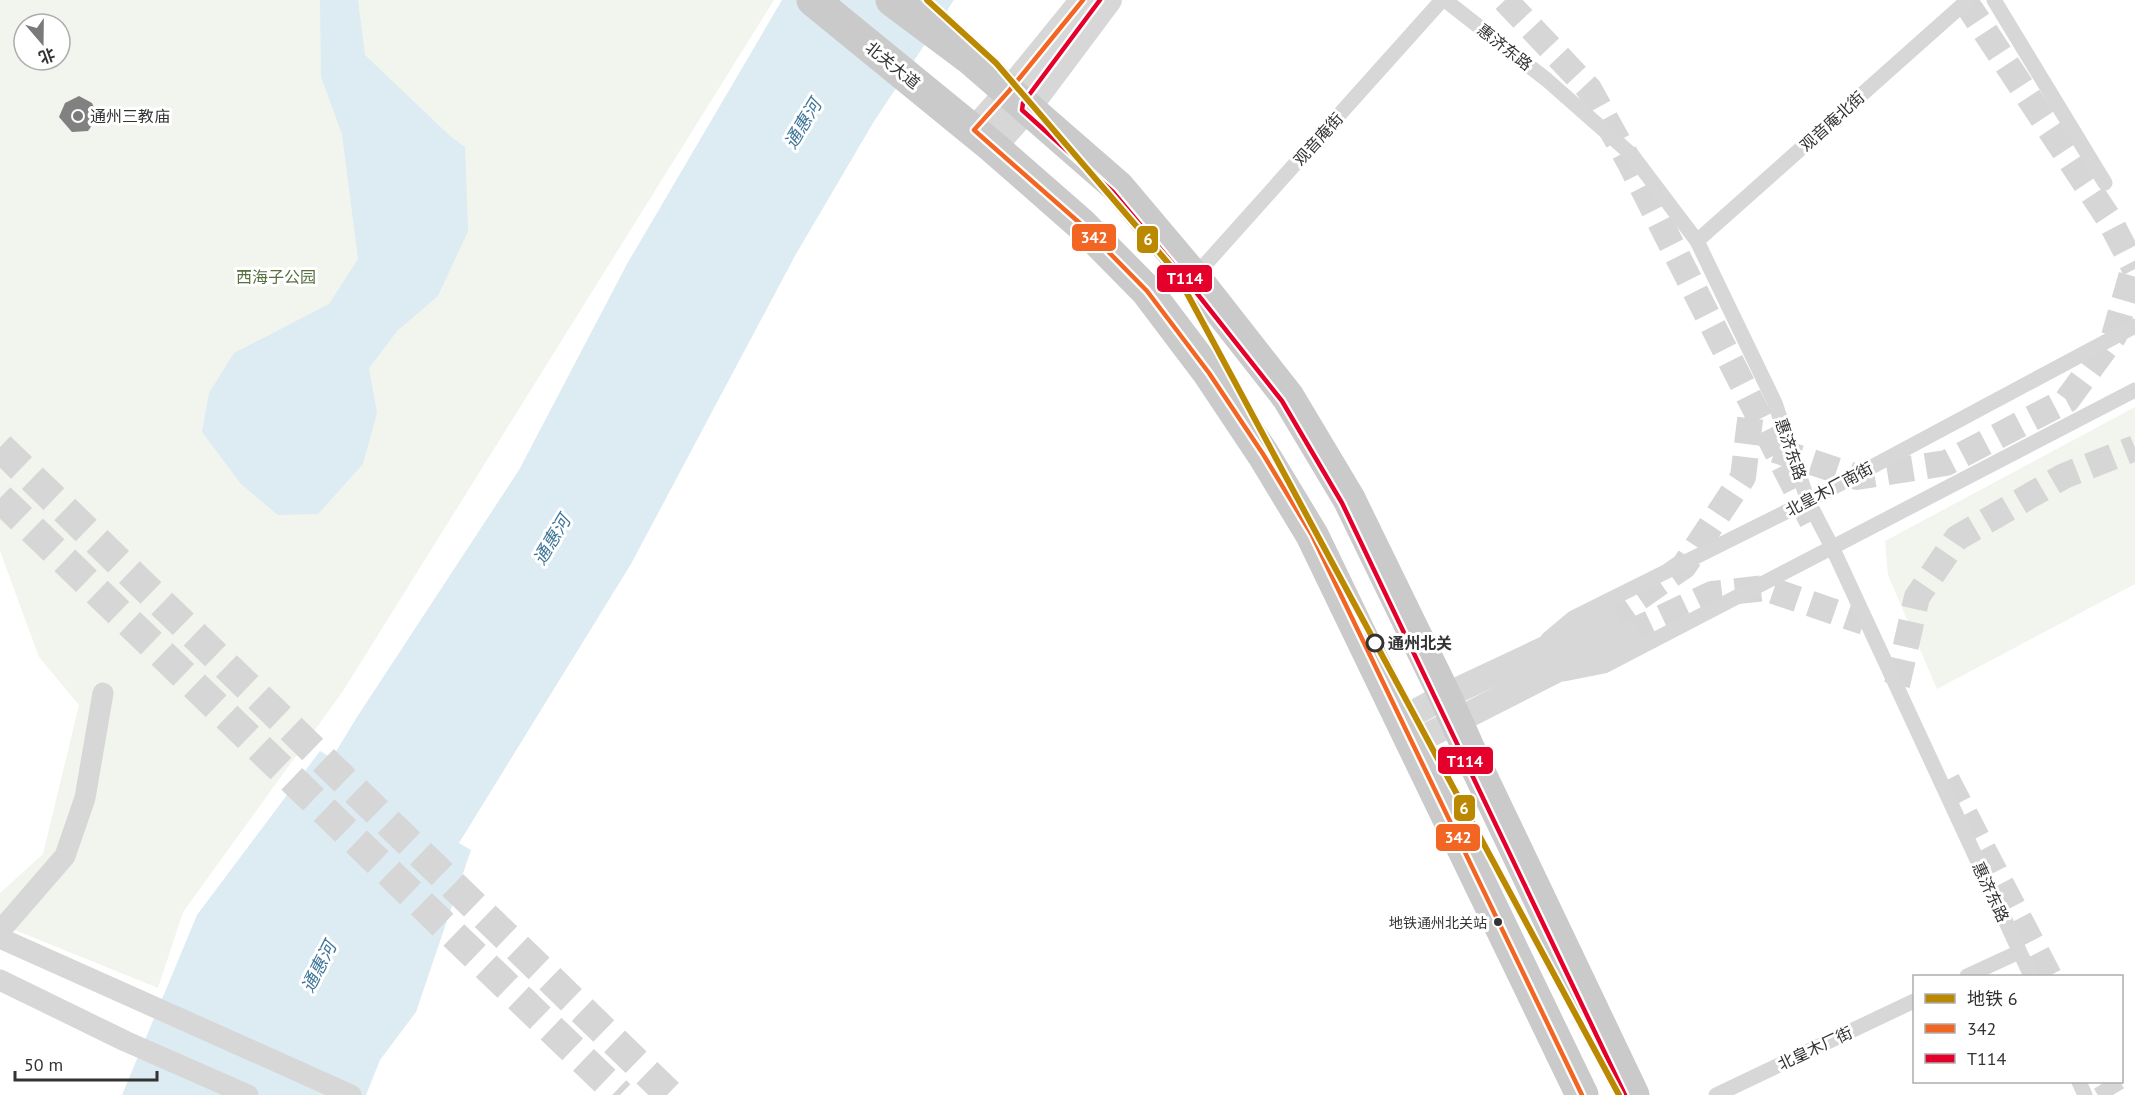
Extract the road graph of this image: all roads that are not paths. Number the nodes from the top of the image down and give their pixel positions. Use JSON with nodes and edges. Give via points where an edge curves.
{"nodes":[{"id":1,"x":813,"y":0,"type":"edge"},
{"id":2,"x":892,"y":0,"type":"edge"},
{"id":3,"x":1083,"y":0,"type":"edge"},
{"id":4,"x":1110,"y":0,"type":"edge"},
{"id":5,"x":1444,"y":0,"type":"edge"},
{"id":6,"x":1968,"y":0,"type":"edge"},
{"id":7,"x":1994,"y":0,"type":"edge"},
{"id":8,"x":1019,"y":99,"type":"junction"},
{"id":9,"x":983,"y":138,"type":"junction"},
{"id":10,"x":2105,"y":183,"type":"dead end"},
{"id":11,"x":1697,"y":241,"type":"junction"},
{"id":12,"x":1194,"y":277,"type":"junction"},
{"id":13,"x":2135,"y":326,"type":"edge"},
{"id":14,"x":2135,"y":390,"type":"edge"},
{"id":15,"x":1808,"y":501,"type":"junction"},
{"id":16,"x":1832,"y":547,"type":"junction"},
{"id":17,"x":1606,"y":620,"type":"tunnel mouth"},
{"id":18,"x":1627,"y":634,"type":"tunnel mouth"},
{"id":19,"x":1533,"y":668,"type":"junction"},
{"id":20,"x":103,"y":693,"type":"dead end"},
{"id":21,"x":1451,"y":709,"type":"junction"},
{"id":22,"x":1407,"y":732,"type":"junction"},
{"id":23,"x":0,"y":931,"type":"edge"},
{"id":24,"x":0,"y":938,"type":"edge"},
{"id":25,"x":2019,"y":952,"type":"junction"},
{"id":26,"x":1969,"y":975,"type":"edge"},
{"id":27,"x":2030,"y":975,"type":"edge"},
{"id":28,"x":0,"y":980,"type":"edge"},
{"id":29,"x":1913,"y":1001,"type":"edge"},
{"id":30,"x":248,"y":1095,"type":"edge"},
{"id":31,"x":351,"y":1095,"type":"edge"},
{"id":32,"x":1581,"y":1095,"type":"edge"},
{"id":33,"x":1633,"y":1095,"type":"edge"},
{"id":34,"x":1716,"y":1095,"type":"edge"}],
"edges":[{"from":1,"to":9,"type":"main road","name":"北关大道"},
{"from":2,"to":8,"type":"main road"},
{"from":3,"to":8,"type":"street"},
{"from":4,"to":8,"type":"street"},
{"from":5,"to":11,"type":"street","name":"惠济东路","via":[[1547,80],[1632,155]]},
{"from":5,"to":12,"type":"street","name":"观音庵街"},
{"from":6,"to":11,"type":"street","name":"观音庵北街"},
{"from":7,"to":10,"type":"street"},
{"from":8,"to":9,"type":"street"},
{"from":8,"to":12,"type":"main road","via":[[1118,187]]},
{"from":9,"to":22,"type":"main road","name":"北关大道","via":[[1082,225],[1147,291],[1209,373],[1312,535]]},
{"from":11,"to":15,"type":"street","name":"惠济东路","via":[[1775,403]]},
{"from":12,"to":21,"type":"main road","via":[[1288,397],[1334,471]]},
{"from":13,"to":15,"type":"street","name":"北皇木厂南街"},
{"from":14,"to":16,"type":"street","name":"北皇木厂南街"},
{"from":15,"to":16,"type":"street","name":"惠济东路"},
{"from":15,"to":19,"type":"street","name":"北皇木厂南街","via":[[1573,618]]},
{"from":16,"to":19,"type":"street","name":"北皇木厂南街","via":[[1604,666]]},
{"from":16,"to":25,"type":"street","name":"惠济东路"},
{"from":17,"to":19,"type":"street","name":"北皇木厂南街"},
{"from":18,"to":19,"type":"street","name":"北皇木厂南街"},
{"from":19,"to":21,"type":"street","name":"北皇木厂南街"},
{"from":20,"to":23,"type":"street","via":[[85,798],[65,856]]},
{"from":21,"to":22,"type":"street","name":"北皇木厂南街"},
{"from":21,"to":33,"type":"main road"},
{"from":22,"to":32,"type":"main road","name":"北关大道"},
{"from":24,"to":31,"type":"street"},
{"from":25,"to":26,"type":"street"},
{"from":25,"to":27,"type":"street","name":"惠济东路"},
{"from":28,"to":30,"type":"street"},
{"from":29,"to":34,"type":"street","name":"北皇木厂街"}]}
